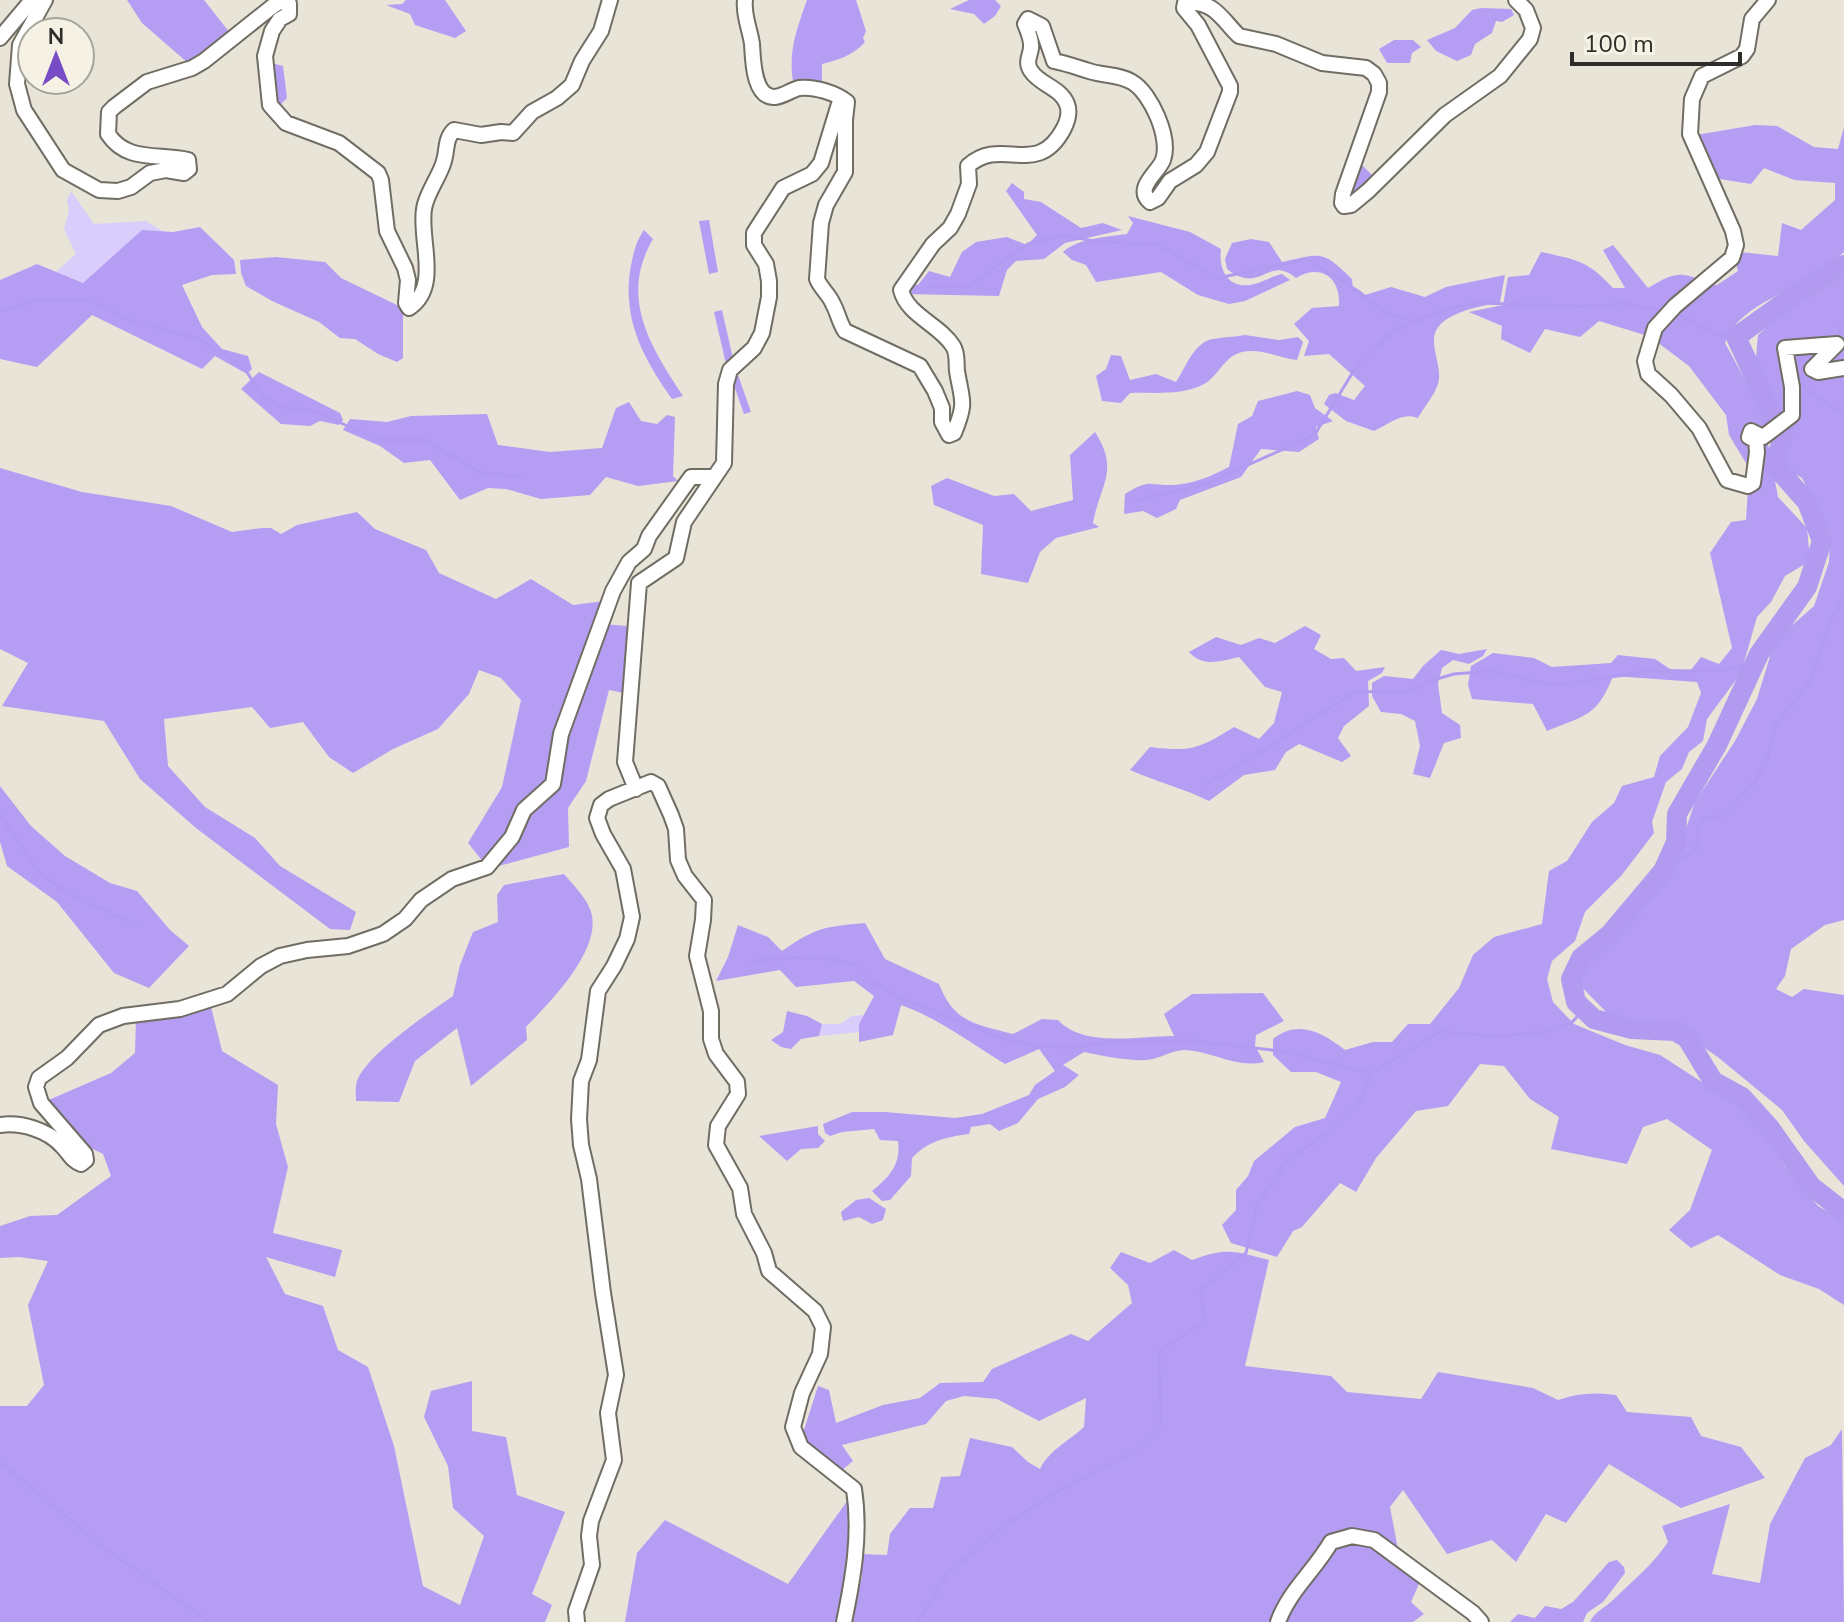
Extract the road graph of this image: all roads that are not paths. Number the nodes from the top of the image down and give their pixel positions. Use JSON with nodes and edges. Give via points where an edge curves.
{"nodes":[{"id":1,"x":32,"y":0,"type":"edge"},
{"id":2,"x":45,"y":0,"type":"edge"},
{"id":3,"x":610,"y":0,"type":"edge"},
{"id":4,"x":745,"y":0,"type":"edge"},
{"id":5,"x":1516,"y":0,"type":"edge"},
{"id":6,"x":1768,"y":0,"type":"edge"},
{"id":7,"x":0,"y":38,"type":"edge"},
{"id":8,"x":837,"y":96,"type":"junction"},
{"id":9,"x":1844,"y":368,"type":"edge"},
{"id":10,"x":714,"y":477,"type":"junction"},
{"id":11,"x":636,"y":789,"type":"junction"},
{"id":12,"x":0,"y":1125,"type":"edge"},
{"id":13,"x":577,"y":1622,"type":"edge"},
{"id":14,"x":844,"y":1622,"type":"edge"},
{"id":15,"x":1278,"y":1622,"type":"edge"},
{"id":16,"x":1481,"y":1622,"type":"edge"}],
"edges":[{"from":1,"to":7,"type":"street"},
{"from":2,"to":3,"type":"street","via":[[20,45],[16,71],[24,110],[63,170],[99,190],[118,191],[150,173],[184,173],[190,164],[122,149],[108,134],[109,112],[147,82],[204,61],[273,6],[286,2],[291,9],[272,31],[265,56],[270,105],[286,123],[339,143],[378,173],[387,231],[408,280],[409,308],[423,291],[424,206],[444,164],[450,133],[513,133],[537,108],[557,98],[572,85],[597,40]]},
{"from":4,"to":8,"type":"street","via":[[761,90],[778,97],[804,88]]},
{"from":5,"to":8,"type":"street","via":[[1533,28],[1500,76],[1445,115],[1368,191],[1344,206],[1343,194],[1379,92],[1379,83],[1366,68],[1322,63],[1239,36],[1222,13],[1199,2],[1185,3],[1230,92],[1207,152],[1150,202],[1146,184],[1164,153],[1159,120],[1146,94],[1128,79],[1054,61],[1042,26],[1028,19],[1030,69],[1062,96],[1067,123],[1045,151],[989,155],[968,166],[969,184],[958,214],[901,290],[957,354],[964,395],[958,424],[949,435],[926,372],[845,331],[817,279],[821,223],[845,172],[847,102]]},
{"from":6,"to":9,"type":"street","via":[[1752,19],[1747,49],[1702,76],[1689,111],[1690,134],[1733,231],[1732,258],[1655,328],[1645,361],[1648,374],[1699,428],[1727,480],[1748,486],[1753,483],[1757,452],[1751,431],[1763,437],[1792,415],[1785,348],[1837,344],[1812,369]]},
{"from":8,"to":10,"type":"street","via":[[821,163],[812,174],[783,188],[754,233],[769,281],[766,315],[754,348],[730,370],[724,463]]},
{"from":10,"to":11,"type":"street","via":[[684,522],[676,558],[639,583],[625,762]]},
{"from":10,"to":12,"type":"street","via":[[691,477],[644,549],[629,562],[613,591],[561,734],[553,784],[524,810],[512,837],[487,867],[452,879],[383,934],[348,946],[280,956],[227,994],[99,1025],[39,1078],[36,1087],[41,1103],[85,1154],[81,1164],[42,1131]]},
{"from":11,"to":13,"type":"street","via":[[609,799],[597,818],[623,869],[632,917],[627,939],[598,991],[581,1091],[581,1145],[616,1375],[608,1413],[614,1460],[591,1521],[592,1565]]},
{"from":11,"to":14,"type":"street","via":[[651,782],[658,786],[676,829],[678,860],[704,900],[697,956],[711,1011],[711,1039],[737,1082],[738,1094],[718,1126],[716,1145],[740,1188],[744,1214],[769,1271],[815,1311],[823,1327],[820,1354],[793,1427],[801,1447],[854,1489],[854,1576]]},
{"from":15,"to":16,"type":"street","via":[[1331,1542],[1352,1536],[1374,1540]]}]}
